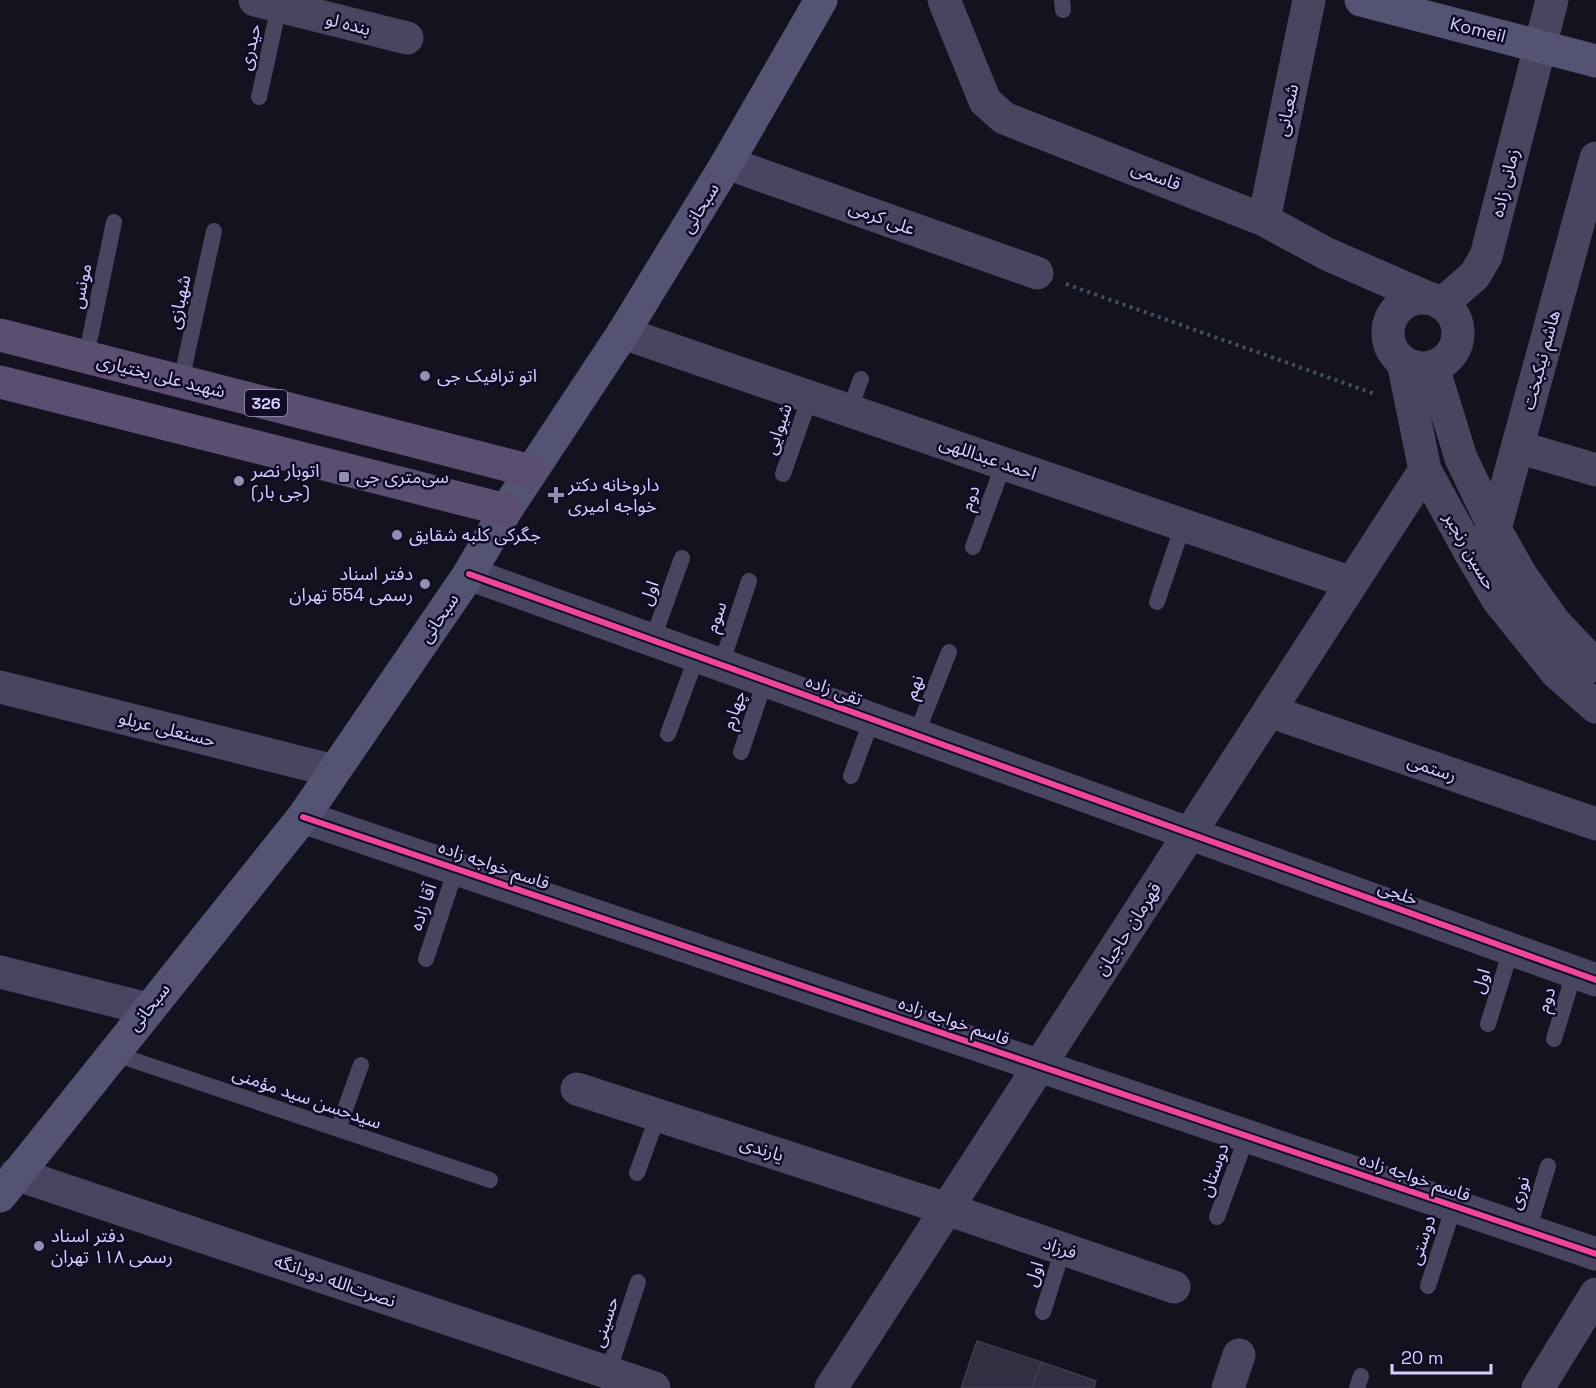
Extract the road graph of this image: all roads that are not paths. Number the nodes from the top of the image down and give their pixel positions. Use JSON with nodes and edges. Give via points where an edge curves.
{"nodes":[{"id":1,"x":821,"y":0,"type":"edge"},
{"id":2,"x":944,"y":0,"type":"edge"},
{"id":3,"x":1309,"y":0,"type":"edge"},
{"id":4,"x":1361,"y":0,"type":"edge"},
{"id":5,"x":1552,"y":0,"type":"edge"},
{"id":6,"x":287,"y":5,"type":"edge"},
{"id":7,"x":406,"y":38,"type":"dead end"},
{"id":8,"x":1539,"y":46,"type":"junction"},
{"id":9,"x":1596,"y":61,"type":"edge"},
{"id":10,"x":259,"y":97,"type":"dead end"},
{"id":11,"x":1596,"y":158,"type":"edge"},
{"id":12,"x":727,"y":163,"type":"junction"},
{"id":13,"x":1264,"y":220,"type":"junction"},
{"id":14,"x":114,"y":222,"type":"dead end"},
{"id":15,"x":214,"y":231,"type":"dead end"},
{"id":16,"x":1037,"y":273,"type":"road end"},
{"id":17,"x":1435,"y":301,"type":"junction"},
{"id":18,"x":623,"y":333,"type":"junction"},
{"id":19,"x":0,"y":334,"type":"edge"},
{"id":20,"x":86,"y":357,"type":"junction"},
{"id":21,"x":1418,"y":364,"type":"junction"},
{"id":22,"x":861,"y":379,"type":"dead end"},
{"id":23,"x":181,"y":381,"type":"junction"},
{"id":24,"x":0,"y":382,"type":"edge"},
{"id":25,"x":810,"y":398,"type":"junction"},
{"id":26,"x":849,"y":411,"type":"junction"},
{"id":27,"x":1518,"y":447,"type":"junction"},
{"id":28,"x":1004,"y":463,"type":"junction"},
{"id":29,"x":1425,"y":470,"type":"junction"},
{"id":30,"x":1596,"y":470,"type":"edge"},
{"id":31,"x":531,"y":471,"type":"junction"},
{"id":32,"x":783,"y":474,"type":"dead end"},
{"id":33,"x":506,"y":510,"type":"junction"},
{"id":34,"x":1184,"y":525,"type":"junction"},
{"id":35,"x":1495,"y":529,"type":"junction"},
{"id":36,"x":973,"y":547,"type":"dead end"},
{"id":37,"x":1471,"y":554,"type":"junction"},
{"id":38,"x":682,"y":558,"type":"dead end"},
{"id":39,"x":469,"y":574,"type":"junction"},
{"id":40,"x":749,"y":581,"type":"dead end"},
{"id":41,"x":1352,"y":583,"type":"junction"},
{"id":42,"x":1157,"y":602,"type":"dead end"},
{"id":43,"x":652,"y":641,"type":"junction"},
{"id":44,"x":949,"y":652,"type":"dead end"},
{"id":45,"x":709,"y":661,"type":"junction"},
{"id":46,"x":1596,"y":666,"type":"edge"},
{"id":47,"x":765,"y":681,"type":"junction"},
{"id":48,"x":0,"y":687,"type":"edge"},
{"id":49,"x":1596,"y":707,"type":"edge"},
{"id":50,"x":1269,"y":711,"type":"junction"},
{"id":51,"x":872,"y":720,"type":"junction"},
{"id":52,"x":668,"y":734,"type":"dead end"},
{"id":53,"x":916,"y":735,"type":"junction"},
{"id":54,"x":741,"y":752,"type":"dead end"},
{"id":55,"x":334,"y":771,"type":"junction"},
{"id":56,"x":851,"y":776,"type":"dead end"},
{"id":57,"x":303,"y":817,"type":"junction"},
{"id":58,"x":1596,"y":824,"type":"edge"},
{"id":59,"x":1190,"y":834,"type":"junction"},
{"id":60,"x":456,"y":869,"type":"junction"},
{"id":61,"x":1511,"y":950,"type":"junction"},
{"id":62,"x":426,"y":958,"type":"dead end"},
{"id":63,"x":0,"y":972,"type":"edge"},
{"id":64,"x":1585,"y":977,"type":"edge"},
{"id":65,"x":148,"y":1009,"type":"junction"},
{"id":66,"x":1488,"y":1024,"type":"dead end"},
{"id":67,"x":1554,"y":1039,"type":"dead end"},
{"id":68,"x":112,"y":1053,"type":"junction"},
{"id":69,"x":361,"y":1065,"type":"dead end"},
{"id":70,"x":1039,"y":1066,"type":"junction"},
{"id":71,"x":577,"y":1089,"type":"dead end"},
{"id":72,"x":658,"y":1115,"type":"junction"},
{"id":73,"x":338,"y":1129,"type":"junction"},
{"id":74,"x":1247,"y":1136,"type":"junction"},
{"id":75,"x":1548,"y":1166,"type":"dead end"},
{"id":76,"x":637,"y":1173,"type":"dead end"},
{"id":77,"x":490,"y":1180,"type":"dead end"},
{"id":78,"x":8,"y":1185,"type":"edge"},
{"id":79,"x":1454,"y":1206,"type":"junction"},
{"id":80,"x":947,"y":1209,"type":"junction"},
{"id":81,"x":1217,"y":1217,"type":"dead end"},
{"id":82,"x":1528,"y":1231,"type":"junction"},
{"id":83,"x":1063,"y":1249,"type":"junction"},
{"id":84,"x":1596,"y":1254,"type":"edge"},
{"id":85,"x":639,"y":1282,"type":"dead end"},
{"id":86,"x":1428,"y":1286,"type":"dead end"},
{"id":87,"x":1174,"y":1287,"type":"dead end"},
{"id":88,"x":1596,"y":1294,"type":"edge"},
{"id":89,"x":1043,"y":1312,"type":"dead end"},
{"id":90,"x":1239,"y":1355,"type":"dead end"},
{"id":91,"x":608,"y":1373,"type":"junction"},
{"id":92,"x":654,"y":1388,"type":"edge"},
{"id":93,"x":831,"y":1388,"type":"edge"},
{"id":94,"x":1228,"y":1388,"type":"edge"},
{"id":95,"x":1538,"y":1388,"type":"edge"}],
"edges":[{"from":1,"to":12,"type":"main road","name":"سبحانی"},
{"from":2,"to":13,"type":"street","name":"قاسمی","via":[[985,101],[993,111]]},
{"from":3,"to":13,"type":"street","name":"شعبانی"},
{"from":4,"to":8,"type":"main road","name":"Komeil"},
{"from":5,"to":8,"type":"street","name":"زمانی زاده"},
{"from":6,"to":7,"type":"street","name":"بنده لو"},
{"from":6,"to":10,"type":"lane","name":"حیدری"},
{"from":8,"to":9,"type":"main road","name":"Komeil"},
{"from":8,"to":17,"type":"street","name":"زمانی زاده","via":[[1486,256],[1474,275]]},
{"from":11,"to":27,"type":"street","name":"هاشم نیکبخت"},
{"from":12,"to":16,"type":"street","name":"علی کرمی"},
{"from":12,"to":18,"type":"main road","name":"سبحانی"},
{"from":13,"to":17,"type":"street","name":"قاسمی","via":[[1327,254]]},
{"from":14,"to":20,"type":"lane","name":"مونس"},
{"from":15,"to":23,"type":"lane","name":"شهبازی"},
{"from":17,"to":21,"type":"street","via":[[1456,322],[1456,344],[1443,362]]},
{"from":17,"to":21,"type":"street","name":"زمانی زاده","via":[[1405,303],[1390,320],[1389,344],[1394,354]]},
{"from":18,"to":25,"type":"street","name":"احمد عبداللهی"},
{"from":18,"to":31,"type":"main road","name":"سبحانی"},
{"from":19,"to":20,"type":"main road","name":"شهید علی بختیاری","number":"326"},
{"from":20,"to":23,"type":"main road","name":"شهید علی بختیاری","number":"326"},
{"from":21,"to":29,"type":"street","name":"حسین رنجبر","via":[[1412,408]]},
{"from":21,"to":35,"type":"street","name":"حسین رنجبر"},
{"from":22,"to":26,"type":"lane"},
{"from":23,"to":31,"type":"main road","name":"شهید علی بختیاری","number":"326"},
{"from":24,"to":33,"type":"main road"},
{"from":25,"to":26,"type":"street","name":"احمد عبداللهی"},
{"from":25,"to":32,"type":"lane","name":"شیوایی"},
{"from":26,"to":28,"type":"street","name":"احمد عبداللهی"},
{"from":27,"to":30,"type":"street"},
{"from":27,"to":35,"type":"street","name":"هاشم نیکبخت"},
{"from":28,"to":34,"type":"street","name":"احمد عبداللهی"},
{"from":28,"to":36,"type":"lane","name":"دوم"},
{"from":29,"to":37,"type":"street","name":"حسین رنجبر"},
{"from":29,"to":41,"type":"street","name":"قهرمان حاجیان"},
{"from":31,"to":33,"type":"main road","name":"سبحانی"},
{"from":33,"to":39,"type":"main road","name":"سبحانی"},
{"from":34,"to":41,"type":"street","name":"احمد عبداللهی"},
{"from":34,"to":42,"type":"lane"},
{"from":35,"to":37,"type":"street","name":"هاشم نیکبخت"},
{"from":35,"to":46,"type":"street","name":"حسین رنجبر","via":[[1555,623]]},
{"from":37,"to":49,"type":"street","name":"حسین رنجبر","via":[[1498,600],[1556,672]]},
{"from":38,"to":43,"type":"lane","name":"اول"},
{"from":39,"to":43,"type":"street","name":"تقی زاده"},
{"from":39,"to":55,"type":"main road","name":"سبحانی"},
{"from":40,"to":45,"type":"lane","name":"سوم"},
{"from":41,"to":50,"type":"street","name":"قهرمان حاجیان"},
{"from":43,"to":45,"type":"street","name":"تقی زاده"},
{"from":44,"to":53,"type":"lane","name":"نهم"},
{"from":45,"to":47,"type":"street","name":"تقی زاده"},
{"from":45,"to":52,"type":"lane"},
{"from":47,"to":51,"type":"street","name":"تقی زاده"},
{"from":47,"to":54,"type":"lane","name":"چهارم"},
{"from":48,"to":55,"type":"street","name":"حسنعلی عربلو"},
{"from":50,"to":58,"type":"street","name":"رستمی"},
{"from":50,"to":59,"type":"street","name":"قهرمان حاجیان"},
{"from":51,"to":53,"type":"street","name":"تقی زاده"},
{"from":51,"to":56,"type":"lane"},
{"from":53,"to":59,"type":"street","name":"تقی زاده"},
{"from":55,"to":57,"type":"main road","name":"سبحانی"},
{"from":57,"to":60,"type":"street","name":"قاسم خواجه زاده"},
{"from":57,"to":65,"type":"main road","name":"سبحانی"},
{"from":59,"to":61,"type":"street","name":"خلجی"},
{"from":59,"to":70,"type":"street","name":"قهرمان حاجیان"},
{"from":60,"to":62,"type":"lane","name":"آقا زاده"},
{"from":60,"to":70,"type":"street","name":"قاسم خواجه زاده"},
{"from":61,"to":64,"type":"street","name":"خلجی"},
{"from":61,"to":66,"type":"lane","name":"اول"},
{"from":63,"to":65,"type":"street"},
{"from":64,"to":67,"type":"lane","name":"دوم"},
{"from":65,"to":68,"type":"main road","name":"سبحانی"},
{"from":68,"to":73,"type":"lane","name":"سیدحسن سید مؤمنی"},
{"from":68,"to":78,"type":"main road","name":"سبحانی"},
{"from":69,"to":73,"type":"lane"},
{"from":70,"to":74,"type":"street","name":"قاسم خواجه زاده"},
{"from":70,"to":80,"type":"street","name":"قهرمان حاجیان"},
{"from":71,"to":72,"type":"street","name":"یارندی"},
{"from":72,"to":76,"type":"lane"},
{"from":72,"to":80,"type":"street","name":"یارندی"},
{"from":73,"to":77,"type":"lane","name":"سیدحسن سید مؤمنی"},
{"from":74,"to":79,"type":"street","name":"قاسم خواجه زاده"},
{"from":74,"to":81,"type":"lane","name":"دوستان"},
{"from":75,"to":82,"type":"lane","name":"نوری"},
{"from":78,"to":91,"type":"street","name":"نصرت‌الله دودانگه"},
{"from":79,"to":82,"type":"street","name":"قاسم خواجه زاده"},
{"from":79,"to":86,"type":"lane","name":"دوستی"},
{"from":80,"to":83,"type":"street","name":"فرزاد"},
{"from":80,"to":93,"type":"street","name":"قهرمان حاجیان"},
{"from":82,"to":84,"type":"street","name":"قاسم خواجه زاده"},
{"from":83,"to":87,"type":"street","name":"فرزاد"},
{"from":83,"to":89,"type":"lane","name":"اول"},
{"from":85,"to":91,"type":"lane","name":"حسینی"},
{"from":88,"to":95,"type":"street"},
{"from":90,"to":94,"type":"street"},
{"from":91,"to":92,"type":"street","name":"نصرت‌الله دودانگه"}]}
